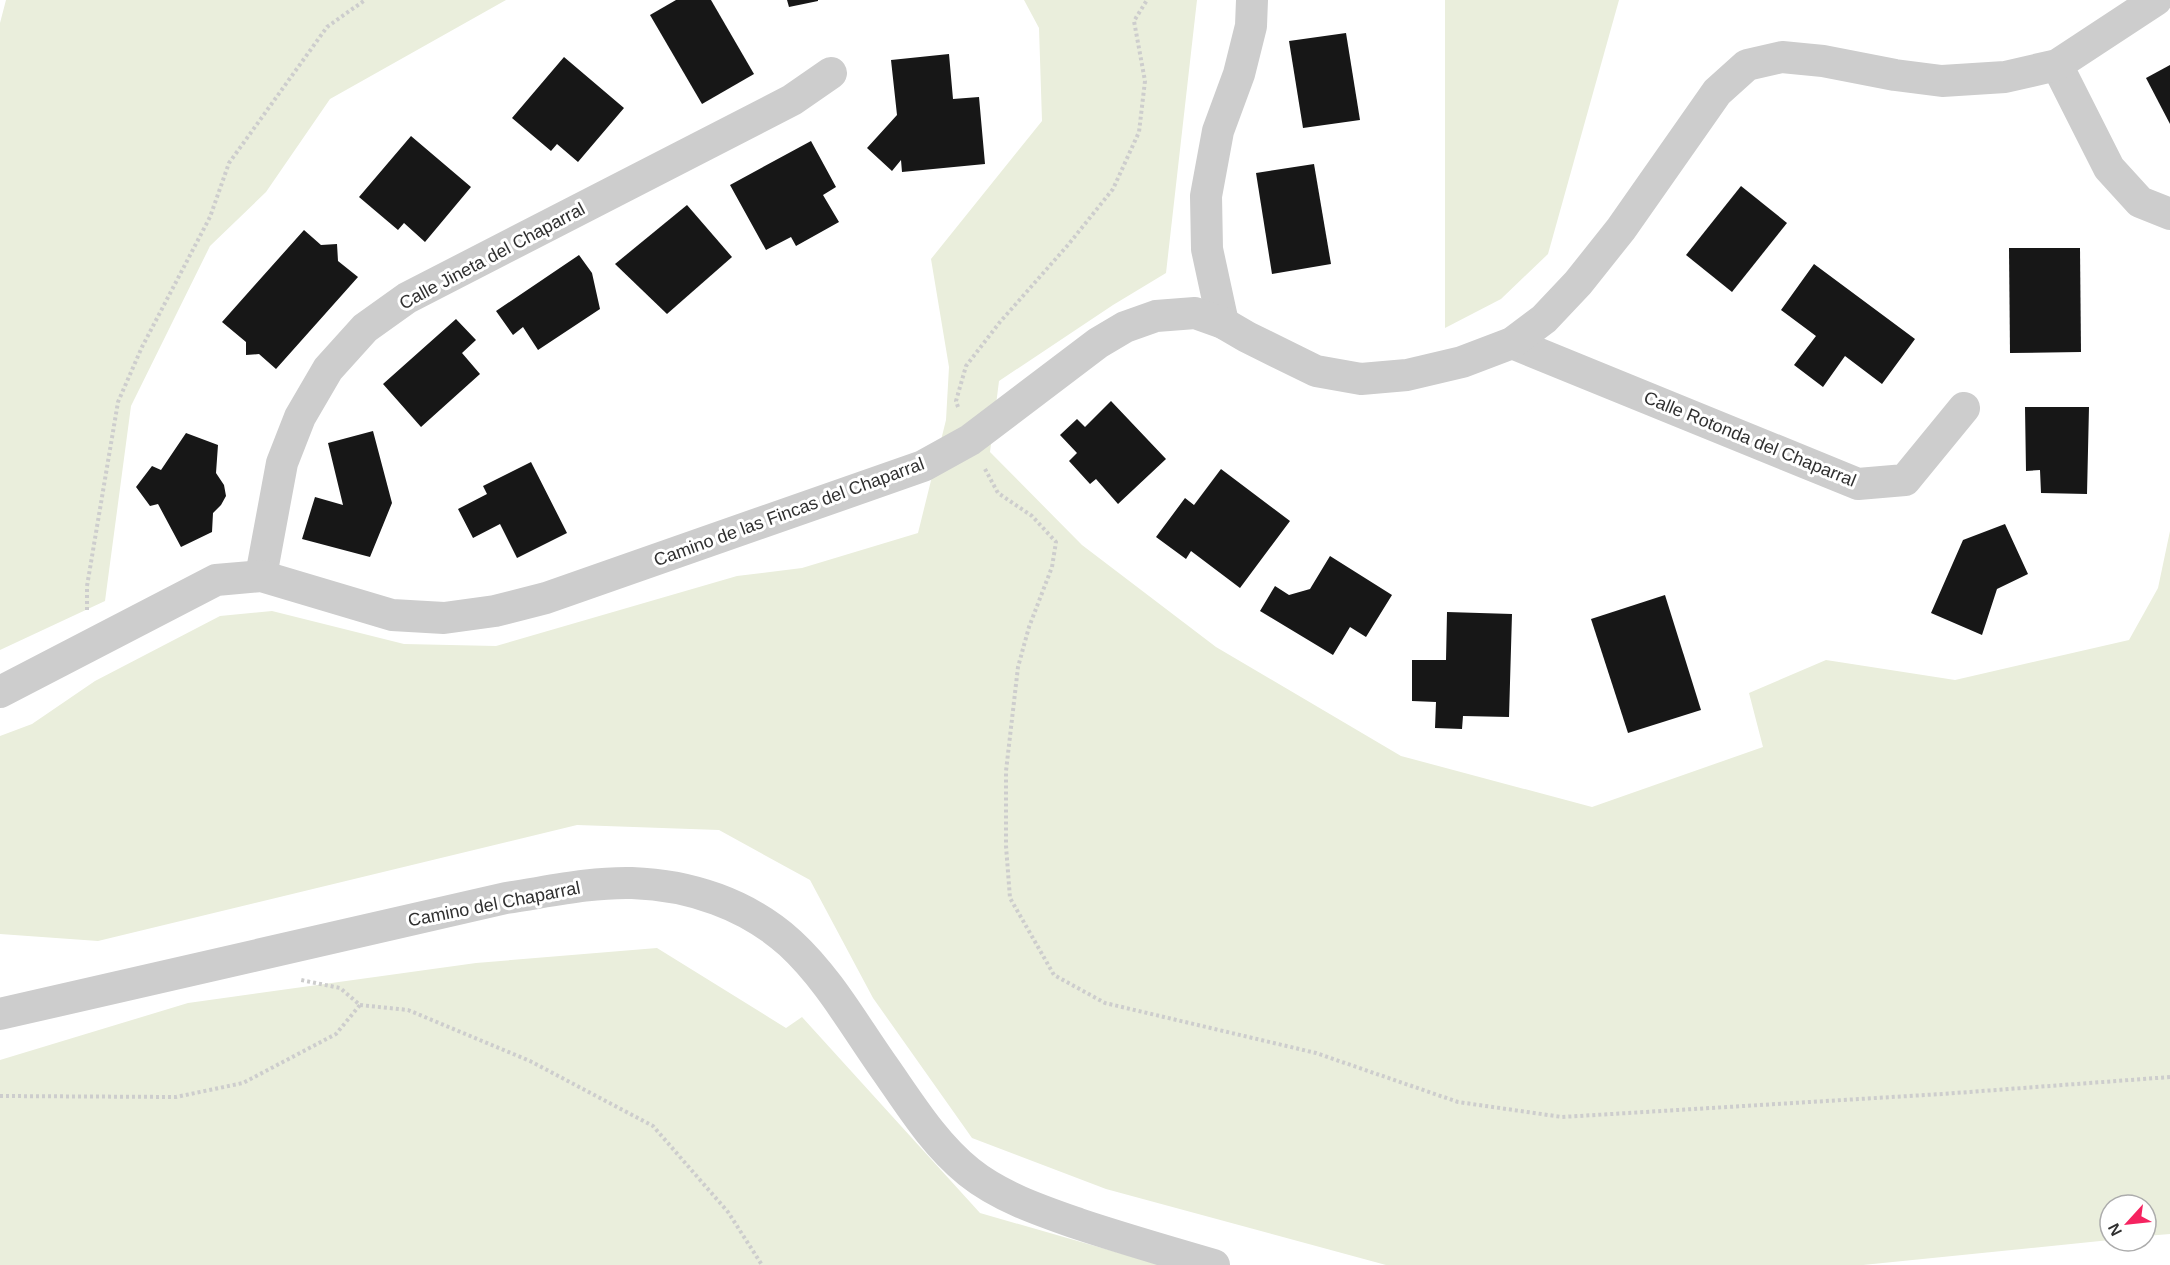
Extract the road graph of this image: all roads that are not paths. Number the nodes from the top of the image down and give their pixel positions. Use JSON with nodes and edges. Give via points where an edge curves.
{"nodes":[{"id":1,"x":1252,"y":0,"type":"edge"},
{"id":2,"x":2156,"y":0,"type":"edge"},
{"id":3,"x":2057,"y":65,"type":"junction"},
{"id":4,"x":831,"y":73,"type":"dead end"},
{"id":5,"x":2170,"y":214,"type":"edge"},
{"id":6,"x":1224,"y":323,"type":"junction"},
{"id":7,"x":1512,"y":343,"type":"junction"},
{"id":8,"x":1964,"y":408,"type":"dead end"},
{"id":9,"x":261,"y":576,"type":"junction"},
{"id":10,"x":0,"y":692,"type":"edge"},
{"id":11,"x":0,"y":1014,"type":"edge"},
{"id":12,"x":1214,"y":1265,"type":"edge"}],
"edges":[{"from":1,"to":6,"type":"street","via":[[1251,26],[1218,131],[1206,196],[1207,249]]},
{"from":2,"to":3,"type":"street","name":"Camino de las Fincas del Chaparral"},
{"from":3,"to":5,"type":"street","via":[[2109,168],[2140,202]]},
{"from":3,"to":7,"type":"street","name":"Camino de las Fincas del Chaparral","via":[[2005,77],[1942,81],[1782,57],[1747,65],[1716,92],[1621,229],[1578,283],[1544,319]]},
{"from":4,"to":9,"type":"street","name":"Calle Jineta del Chaparral","via":[[792,100],[406,298],[364,328],[328,369],[300,417],[282,463]]},
{"from":6,"to":7,"type":"street","name":"Camino de las Fincas del Chaparral","via":[[1316,371],[1361,379],[1407,375],[1462,362]]},
{"from":6,"to":9,"type":"street","name":"Camino de las Fincas del Chaparral","via":[[1196,313],[1156,316],[1125,327],[970,440],[923,466],[546,598],[444,618],[392,615]]},
{"from":7,"to":8,"type":"street","name":"Calle Rotonda del Chaparral","via":[[1858,484],[1905,480]]},
{"from":9,"to":10,"type":"street","name":"Camino de las Fincas del Chaparral","via":[[216,580]]},
{"from":11,"to":12,"type":"street","name":"Camino del Chaparral","via":[[506,898],[631,883],[675,888],[717,898],[752,915],[790,943],[819,975],[936,1141],[969,1172],[1047,1213]]}]}
